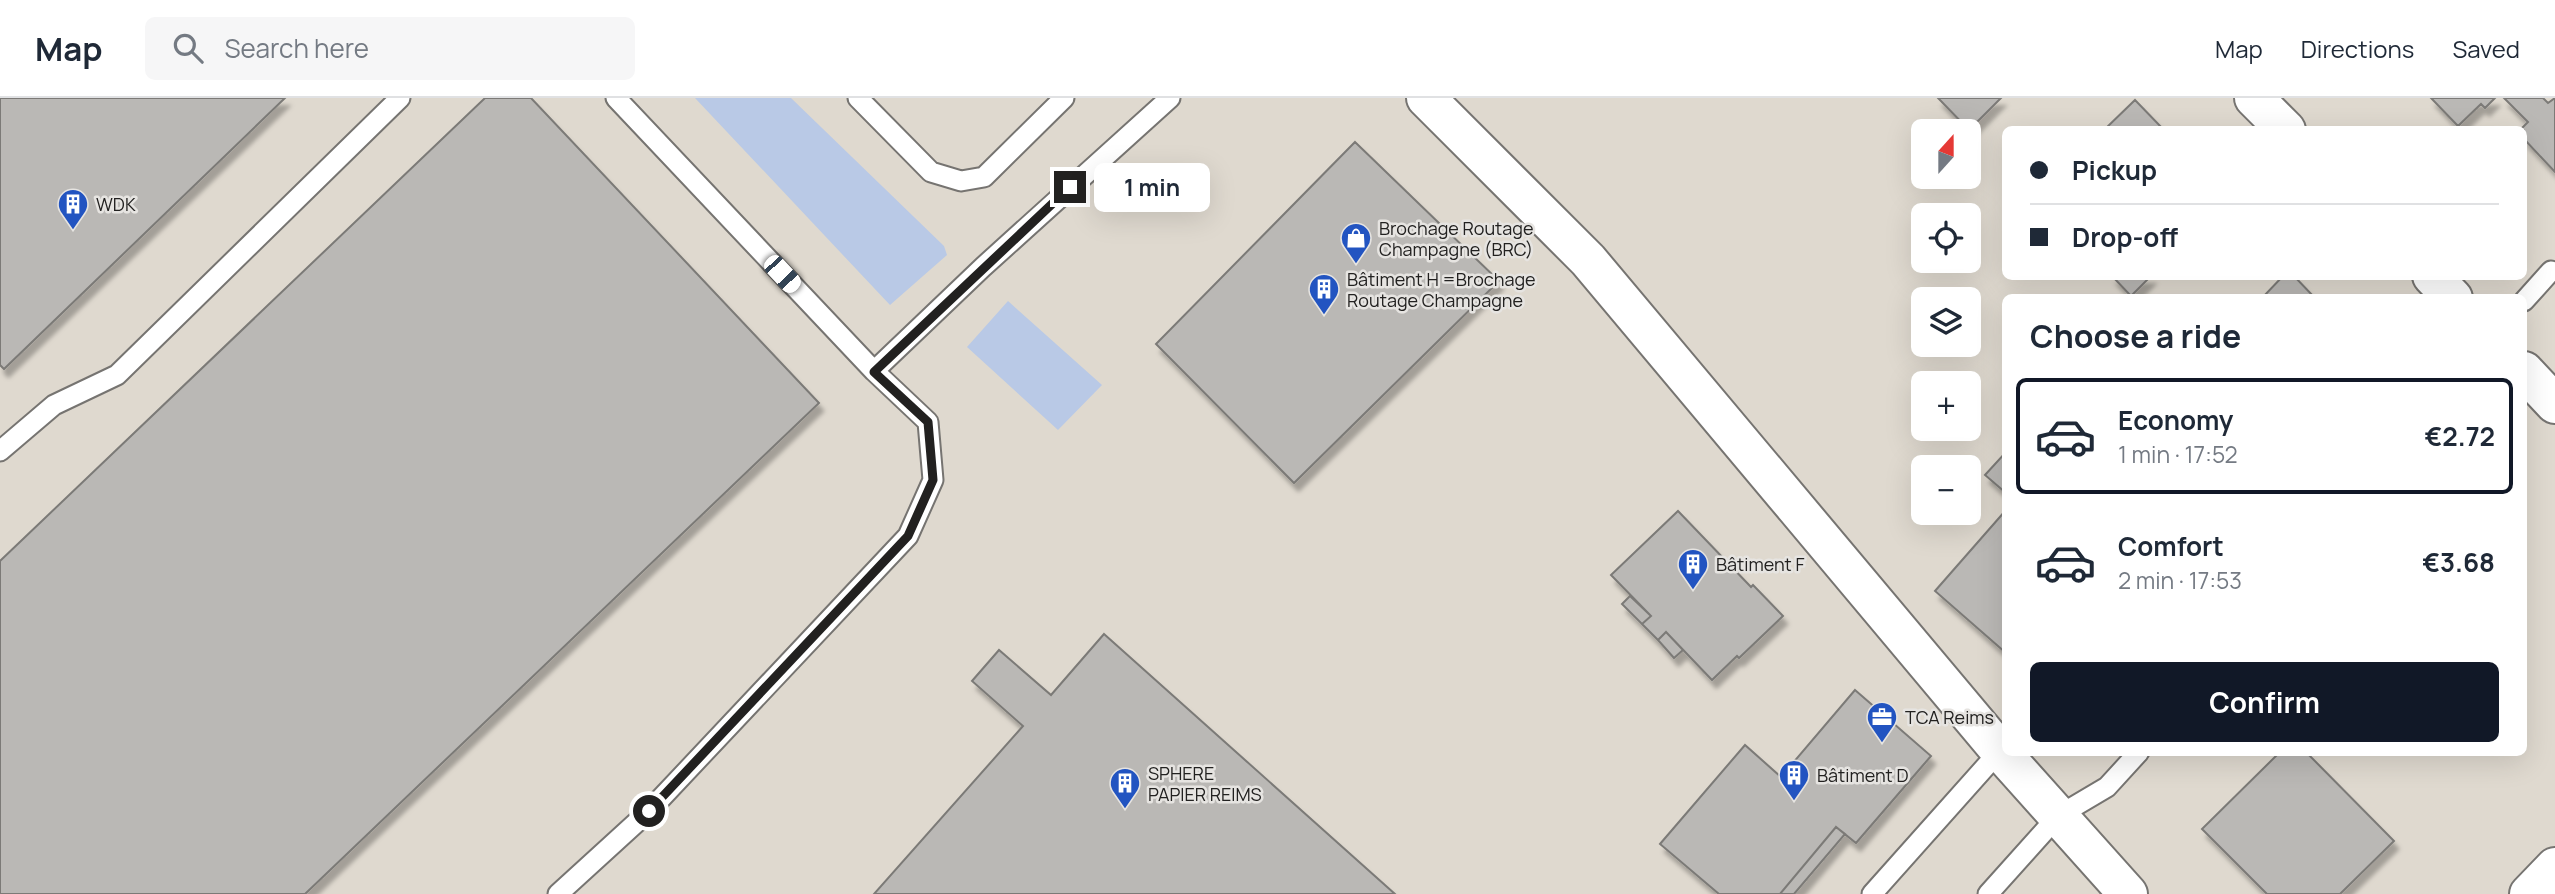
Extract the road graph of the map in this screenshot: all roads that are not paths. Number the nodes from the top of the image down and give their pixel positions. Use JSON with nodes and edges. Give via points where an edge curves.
{"nodes":[{"id":1,"x":400,"y":98,"type":"edge"},
{"id":2,"x":615,"y":98,"type":"edge"},
{"id":3,"x":858,"y":98,"type":"edge"},
{"id":4,"x":1064,"y":98,"type":"edge"},
{"id":5,"x":1170,"y":98,"type":"edge"},
{"id":6,"x":1426,"y":98,"type":"edge"},
{"id":7,"x":2255,"y":98,"type":"edge"},
{"id":8,"x":2282,"y":126,"type":"edge"},
{"id":9,"x":2551,"y":271,"type":"dead end"},
{"id":10,"x":2436,"y":280,"type":"edge"},
{"id":11,"x":2449,"y":294,"type":"edge"},
{"id":12,"x":2527,"y":297,"type":"edge"},
{"id":13,"x":874,"y":372,"type":"junction"},
{"id":14,"x":2527,"y":373,"type":"edge"},
{"id":15,"x":2555,"y":404,"type":"edge"},
{"id":16,"x":0,"y":451,"type":"edge"},
{"id":17,"x":2002,"y":747,"type":"edge"},
{"id":18,"x":2002,"y":749,"type":"edge"},
{"id":19,"x":2009,"y":756,"type":"edge"},
{"id":20,"x":2135,"y":756,"type":"edge"},
{"id":21,"x":2057,"y":816,"type":"junction"},
{"id":22,"x":2555,"y":867,"type":"edge"},
{"id":23,"x":2119,"y":891,"type":"edge"},
{"id":24,"x":558,"y":894,"type":"edge"},
{"id":25,"x":1872,"y":894,"type":"edge"},
{"id":26,"x":1988,"y":894,"type":"edge"},
{"id":27,"x":2529,"y":894,"type":"edge"}],
"edges":[{"from":1,"to":16,"type":"lane","via":[[117,375],[54,405]]},
{"from":2,"to":13,"type":"lane"},
{"from":3,"to":4,"type":"lane","via":[[931,172],[961,181],[984,177]]},
{"from":5,"to":13,"type":"lane"},
{"from":6,"to":17,"type":"street","via":[[1588,260]]},
{"from":7,"to":8,"type":"street"},
{"from":9,"to":12,"type":"lane"},
{"from":10,"to":11,"type":"street"},
{"from":13,"to":24,"type":"lane","via":[[928,422],[933,480],[908,536],[649,811]]},
{"from":14,"to":15,"type":"street"},
{"from":18,"to":25,"type":"lane"},
{"from":19,"to":21,"type":"street"},
{"from":20,"to":21,"type":"lane","via":[[2107,787]]},
{"from":21,"to":23,"type":"street"},
{"from":21,"to":26,"type":"lane"},
{"from":22,"to":27,"type":"street"}]}
